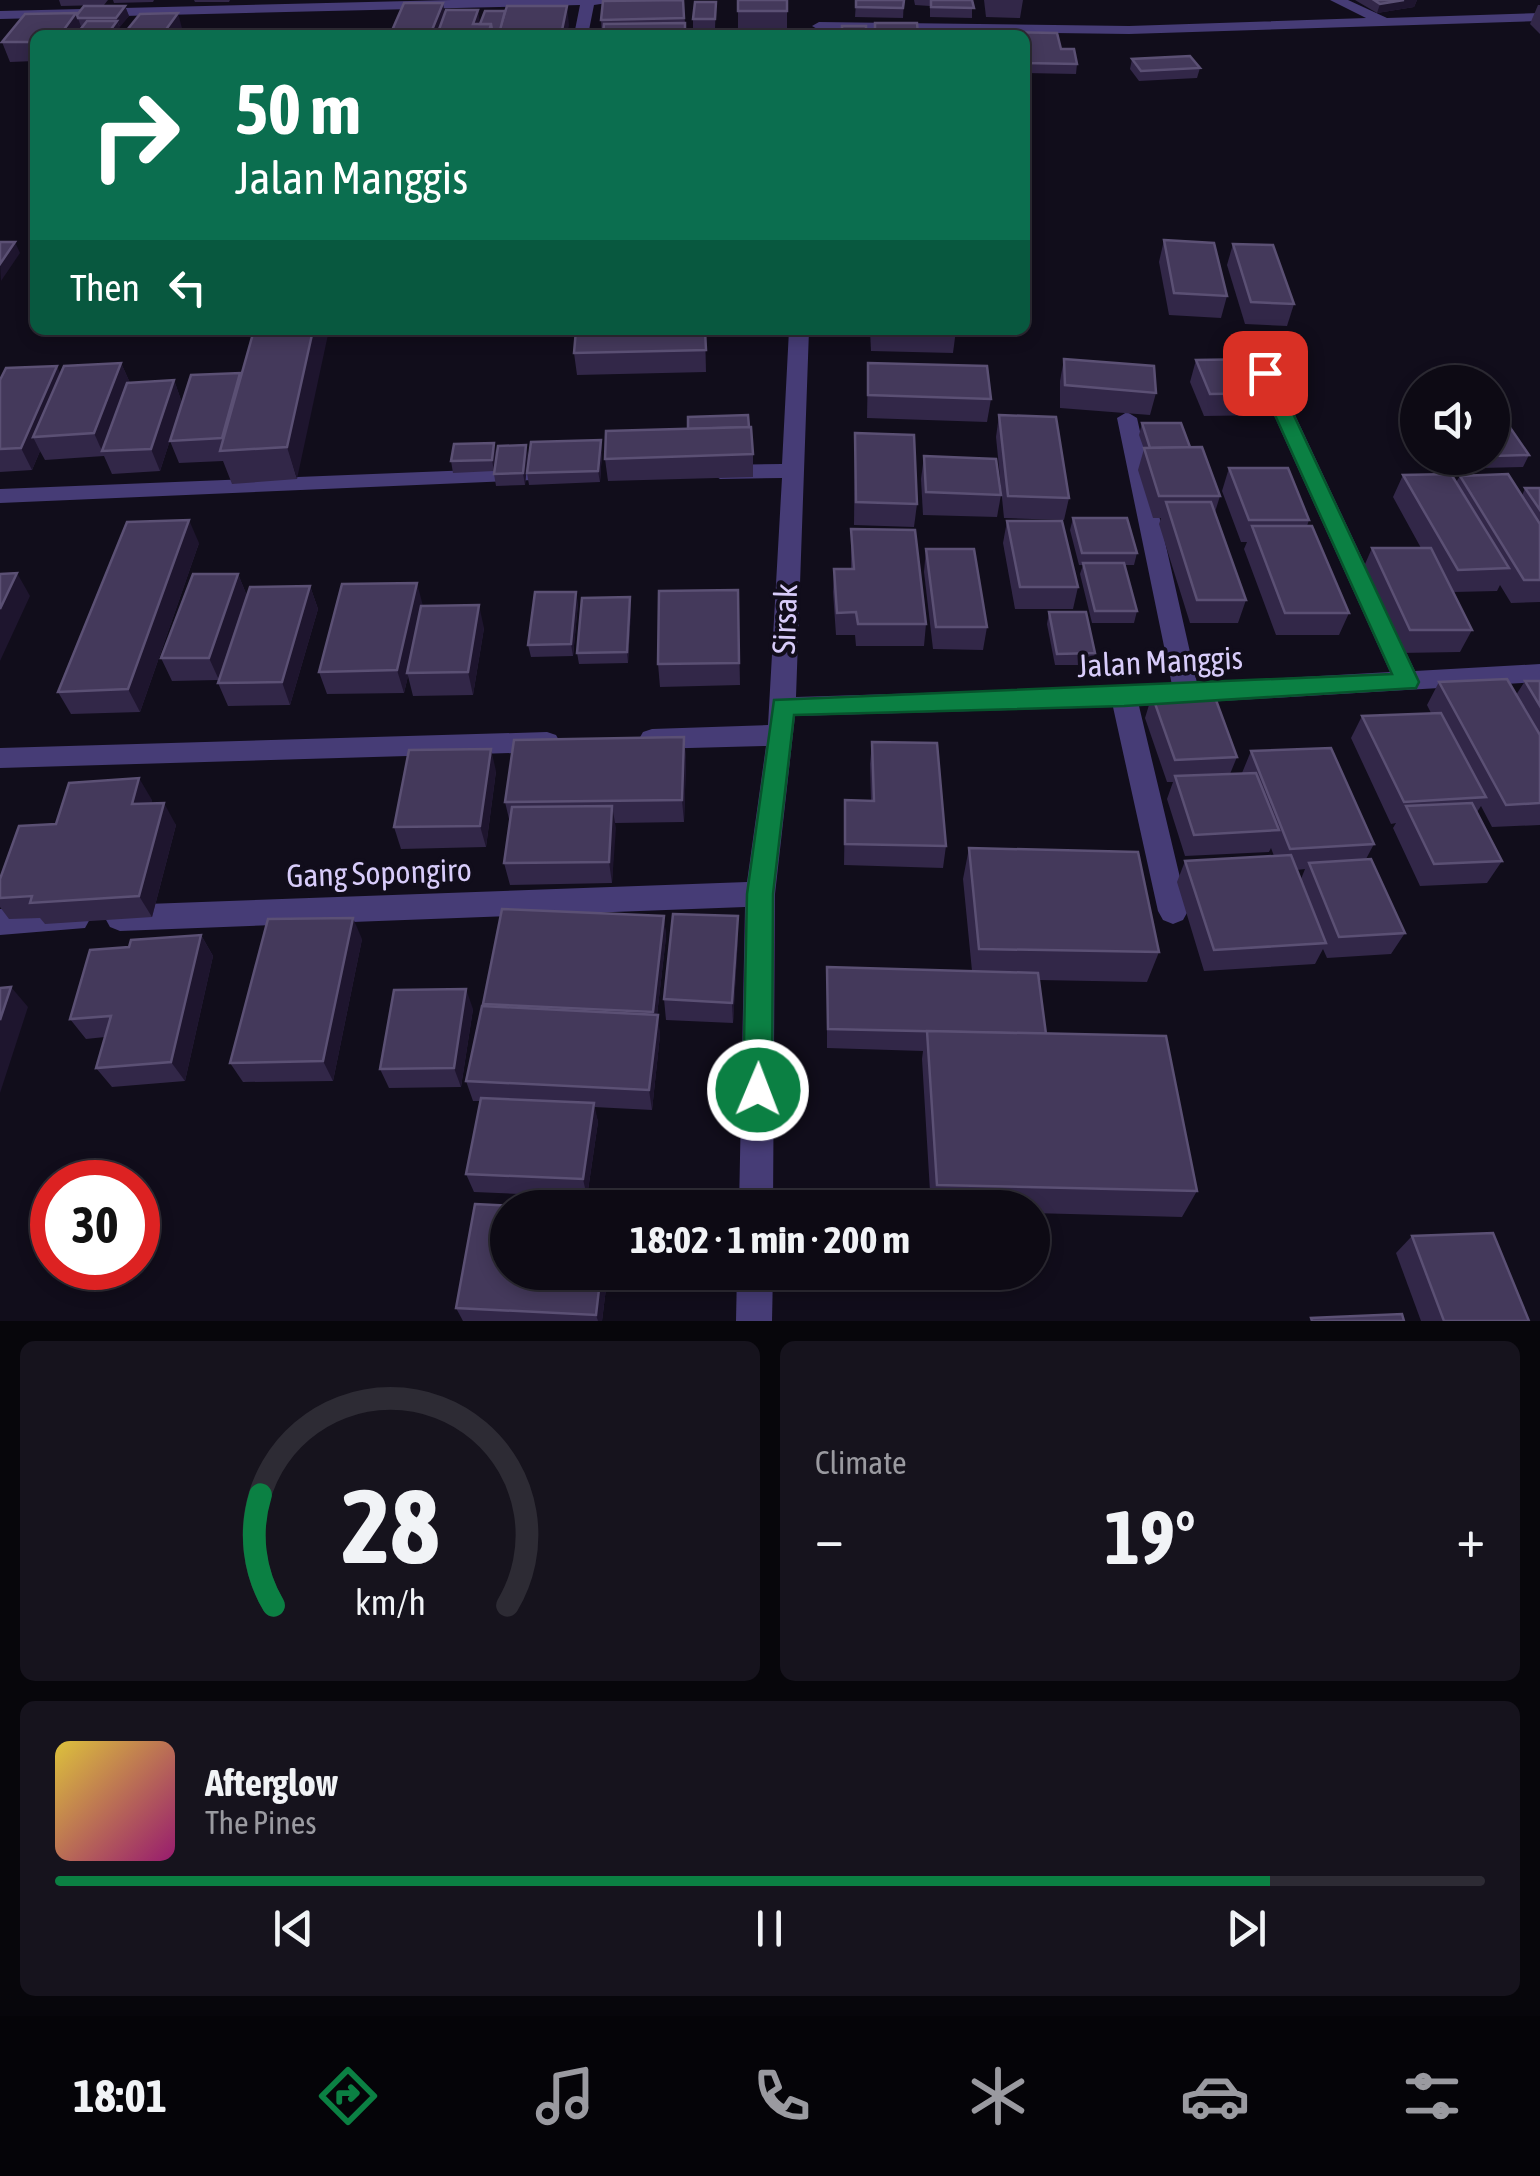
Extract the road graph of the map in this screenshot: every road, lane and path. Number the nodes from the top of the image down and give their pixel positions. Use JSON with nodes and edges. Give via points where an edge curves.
{"nodes":[{"id":1,"x":20,"y":0,"type":"edge"},
{"id":2,"x":620,"y":0,"type":"edge"},
{"id":3,"x":1336,"y":0,"type":"edge"},
{"id":4,"x":1456,"y":0,"type":"edge"},
{"id":5,"x":588,"y":1,"type":"edge"},
{"id":6,"x":286,"y":4,"type":"edge"},
{"id":7,"x":174,"y":5,"type":"edge"},
{"id":8,"x":6,"y":14,"type":"edge"},
{"id":9,"x":1540,"y":17,"type":"edge"},
{"id":10,"x":1480,"y":18,"type":"junction"},
{"id":11,"x":1388,"y":23,"type":"junction"},
{"id":12,"x":819,"y":25,"type":"edge"},
{"id":13,"x":582,"y":30,"type":"edge"},
{"id":14,"x":799,"y":335,"type":"edge"},
{"id":15,"x":1249,"y":338,"type":"dead end"},
{"id":16,"x":1127,"y":418,"type":"edge"},
{"id":17,"x":790,"y":471,"type":"junction"},
{"id":18,"x":693,"y":472,"type":"edge"},
{"id":19,"x":556,"y":474,"type":"edge"},
{"id":20,"x":0,"y":496,"type":"edge"},
{"id":21,"x":1540,"y":673,"type":"edge"},
{"id":22,"x":1408,"y":682,"type":"junction"},
{"id":23,"x":1186,"y":694,"type":"junction"},
{"id":24,"x":1124,"y":697,"type":"junction"},
{"id":25,"x":783,"y":706,"type":"junction"},
{"id":26,"x":782,"y":735,"type":"junction"},
{"id":27,"x":625,"y":740,"type":"edge"},
{"id":28,"x":566,"y":742,"type":"edge"},
{"id":29,"x":0,"y":758,"type":"edge"},
{"id":30,"x":760,"y":894,"type":"junction"},
{"id":31,"x":1174,"y":910,"type":"dead end"},
{"id":32,"x":0,"y":922,"type":"edge"},
{"id":33,"x":756,"y":1190,"type":"edge"},
{"id":34,"x":755,"y":1290,"type":"edge"},
{"id":35,"x":754,"y":1321,"type":"edge"}],
"edges":[{"from":1,"to":8,"type":"street"},
{"from":2,"to":5,"type":"street"},
{"from":3,"to":11,"type":"street"},
{"from":4,"to":10,"type":"street"},
{"from":5,"to":6,"type":"street"},
{"from":5,"to":13,"type":"street"},
{"from":6,"to":7,"type":"street","via":[[192,16]]},
{"from":7,"to":8,"type":"street"},
{"from":9,"to":10,"type":"street"},
{"from":10,"to":11,"type":"street"},
{"from":11,"to":12,"type":"street","via":[[1129,30]]},
{"from":14,"to":17,"type":"street","name":"Sirsak"},
{"from":15,"to":22,"type":"street"},
{"from":16,"to":23,"type":"street"},
{"from":17,"to":18,"type":"street"},
{"from":17,"to":25,"type":"street","name":"Sirsak"},
{"from":19,"to":20,"type":"street"},
{"from":21,"to":22,"type":"street","name":"Jalan Manggis"},
{"from":22,"to":23,"type":"street","name":"Jalan Manggis"},
{"from":23,"to":24,"type":"street","name":"Jalan Manggis"},
{"from":24,"to":25,"type":"street","name":"Jalan Manggis"},
{"from":24,"to":31,"type":"street"},
{"from":25,"to":26,"type":"street","name":"Sirsak"},
{"from":26,"to":27,"type":"street"},
{"from":26,"to":30,"type":"street","name":"Sirsak"},
{"from":28,"to":29,"type":"street"},
{"from":30,"to":32,"type":"street","name":"Gang Sopongiro"},
{"from":30,"to":33,"type":"street","name":"Sirsak"},
{"from":34,"to":35,"type":"street"}]}
